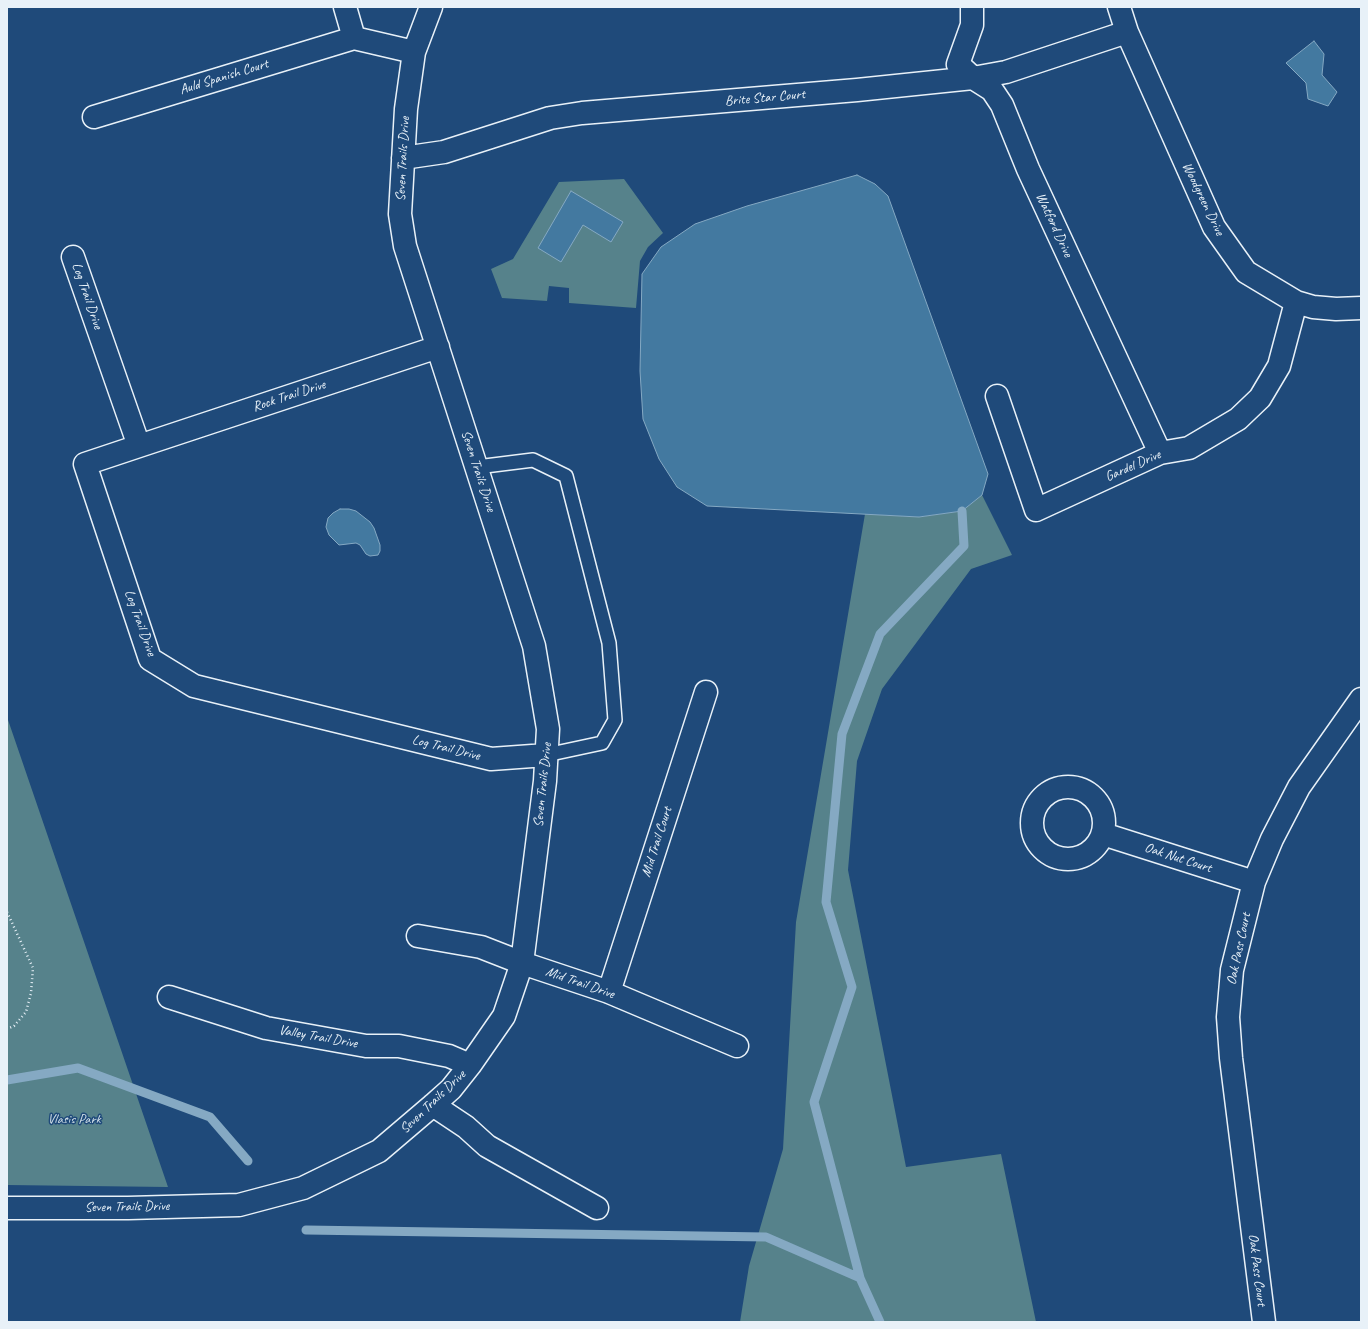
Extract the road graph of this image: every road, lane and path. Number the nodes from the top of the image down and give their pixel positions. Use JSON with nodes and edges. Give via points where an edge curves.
{"nodes":[{"id":1,"x":345,"y":7,"type":"edge"},
{"id":2,"x":431,"y":7,"type":"edge"},
{"id":3,"x":972,"y":7,"type":"edge"},
{"id":4,"x":1119,"y":7,"type":"edge"},
{"id":5,"x":1126,"y":32,"type":"junction"},
{"id":6,"x":354,"y":38,"type":"junction"},
{"id":7,"x":414,"y":52,"type":"junction"},
{"id":8,"x":973,"y":78,"type":"junction"},
{"id":9,"x":94,"y":117,"type":"dead end"},
{"id":10,"x":403,"y":158,"type":"junction"},
{"id":11,"x":73,"y":257,"type":"dead end"},
{"id":12,"x":1296,"y":302,"type":"junction"},
{"id":13,"x":1361,"y":308,"type":"edge"},
{"id":14,"x":438,"y":347,"type":"junction"},
{"id":15,"x":997,"y":396,"type":"dead end"},
{"id":16,"x":139,"y":446,"type":"junction"},
{"id":17,"x":1160,"y":453,"type":"junction"},
{"id":18,"x":477,"y":467,"type":"junction"},
{"id":19,"x":706,"y":692,"type":"dead end"},
{"id":20,"x":1361,"y":700,"type":"edge"},
{"id":21,"x":546,"y":755,"type":"junction"},
{"id":22,"x":1103,"y":834,"type":"dead end"},
{"id":23,"x":1254,"y":882,"type":"junction"},
{"id":24,"x":7,"y":912,"type":"edge"},
{"id":25,"x":418,"y":936,"type":"dead end"},
{"id":26,"x":522,"y":963,"type":"junction"},
{"id":27,"x":609,"y":992,"type":"junction"},
{"id":28,"x":169,"y":997,"type":"dead end"},
{"id":29,"x":7,"y":1029,"type":"edge"},
{"id":30,"x":737,"y":1046,"type":"dead end"},
{"id":31,"x":470,"y":1065,"type":"junction"},
{"id":32,"x":433,"y":1105,"type":"junction"},
{"id":33,"x":7,"y":1208,"type":"edge"},
{"id":34,"x":597,"y":1208,"type":"dead end"},
{"id":35,"x":1264,"y":1322,"type":"edge"}],
"edges":[{"from":1,"to":6,"type":"street"},
{"from":2,"to":7,"type":"street","name":"Seven Trails Drive"},
{"from":3,"to":8,"type":"street","name":"Watford Drive","via":[[972,25],[958,64]]},
{"from":4,"to":5,"type":"street","name":"Woodgreen Drive"},
{"from":5,"to":8,"type":"street","name":"Brite Star Court","via":[[1006,72]]},
{"from":5,"to":12,"type":"street","name":"Woodgreen Drive","via":[[1214,227],[1246,272]]},
{"from":6,"to":7,"type":"street"},
{"from":6,"to":9,"type":"street","name":"Auld Spanish Court"},
{"from":7,"to":10,"type":"street","name":"Seven Trails Drive","via":[[406,109]]},
{"from":8,"to":10,"type":"street","name":"Brite Star Court","via":[[582,113],[550,118],[444,152]]},
{"from":8,"to":17,"type":"street","name":"Watford Drive","via":[[992,90],[1002,105],[1028,169]]},
{"from":10,"to":14,"type":"street","name":"Seven Trails Drive","via":[[400,214],[405,246]]},
{"from":11,"to":16,"type":"street","name":"Log Trail Drive"},
{"from":12,"to":13,"type":"street","name":"Woodgreen Drive","via":[[1313,307]]},
{"from":12,"to":17,"type":"street","name":"Gardel Drive","via":[[1279,366],[1260,398],[1238,419],[1190,448]]},
{"from":14,"to":16,"type":"street","name":"Rock Trail Drive"},
{"from":14,"to":18,"type":"street","name":"Seven Trails Drive"},
{"from":15,"to":17,"type":"street","name":"Gardel Drive","via":[[1036,510]]},
{"from":16,"to":21,"type":"street","name":"Log Trail Drive","via":[[85,464],[150,659],[194,686],[483,757]]},
{"from":18,"to":21,"type":"street","name":"Seven Trails Drive","via":[[534,646],[548,729]]},
{"from":18,"to":21,"type":"lane","via":[[533,460],[566,476],[609,643],[614,720],[602,743]]},
{"from":19,"to":27,"type":"street","name":"Mid Trail Court"},
{"from":20,"to":23,"type":"street","name":"Oak Pass Court","via":[[1299,787],[1272,839]]},
{"from":21,"to":26,"type":"street","name":"Seven Trails Drive"},
{"from":22,"to":23,"type":"street","name":"Oak Nut Court"},
{"from":23,"to":35,"type":"street","name":"Oak Pass Court","via":[[1232,970],[1228,1017],[1230,1058]]},
{"from":24,"to":29,"type":"path","via":[[33,968],[26,1012],[14,1026]]},
{"from":25,"to":26,"type":"street","name":"Mid Trail Drive","via":[[481,947]]},
{"from":26,"to":27,"type":"street","name":"Mid Trail Drive"},
{"from":26,"to":31,"type":"street","name":"Seven Trails Drive","via":[[504,1016]]},
{"from":27,"to":30,"type":"street","name":"Mid Trail Drive"},
{"from":28,"to":31,"type":"street","name":"Valley Trail Drive","via":[[266,1028],[366,1046],[399,1046],[450,1056]]},
{"from":31,"to":32,"type":"street","name":"Seven Trails Drive","via":[[451,1089]]},
{"from":32,"to":33,"type":"street","name":"Seven Trails Drive","via":[[379,1151],[303,1188],[239,1205]]},
{"from":32,"to":34,"type":"street","via":[[466,1127],[487,1146]]}]}
